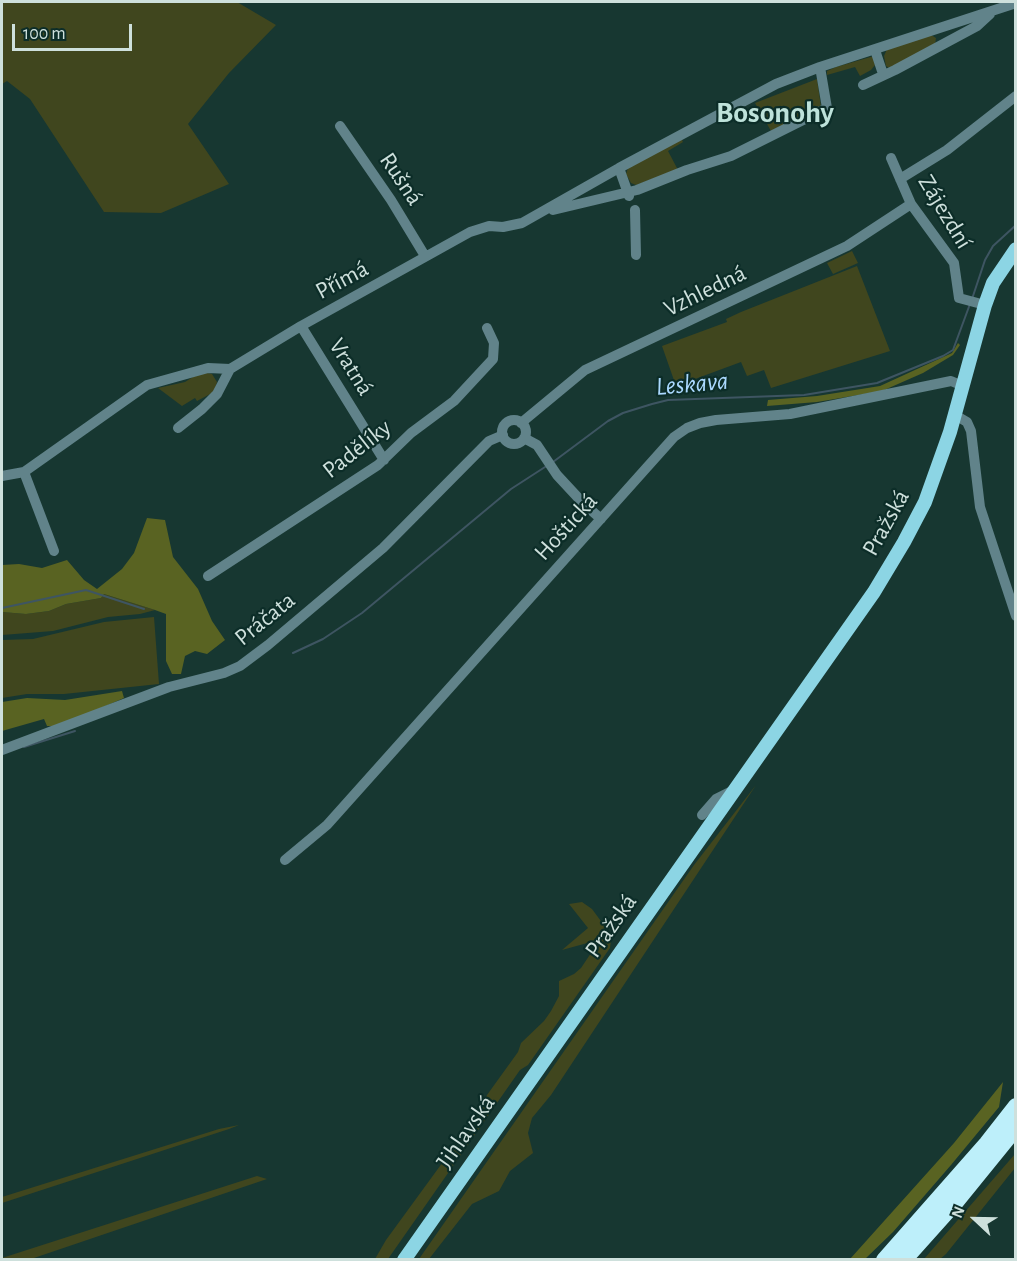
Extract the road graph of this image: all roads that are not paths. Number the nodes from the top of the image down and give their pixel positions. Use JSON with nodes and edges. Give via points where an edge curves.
{"nodes":[{"id":1,"x":1016,"y":3,"type":"edge"},
{"id":2,"x":995,"y":10,"type":"junction"},
{"id":3,"x":940,"y":28,"type":"junction"},
{"id":4,"x":946,"y":42,"type":"junction"},
{"id":5,"x":875,"y":50,"type":"junction"},
{"id":6,"x":820,"y":67,"type":"junction"},
{"id":7,"x":883,"y":74,"type":"junction"},
{"id":8,"x":863,"y":85,"type":"dead end"},
{"id":9,"x":1016,"y":96,"type":"edge"},
{"id":10,"x":340,"y":126,"type":"dead end"},
{"id":11,"x":891,"y":158,"type":"dead end"},
{"id":12,"x":619,"y":168,"type":"junction"},
{"id":13,"x":900,"y":179,"type":"junction"},
{"id":14,"x":629,"y":194,"type":"junction"},
{"id":15,"x":911,"y":204,"type":"junction"},
{"id":16,"x":635,"y":210,"type":"dead end"},
{"id":17,"x":543,"y":212,"type":"junction"},
{"id":18,"x":1016,"y":249,"type":"edge"},
{"id":19,"x":636,"y":255,"type":"dead end"},
{"id":20,"x":425,"y":256,"type":"junction"},
{"id":21,"x":975,"y":302,"type":"junction"},
{"id":22,"x":301,"y":326,"type":"junction"},
{"id":23,"x":487,"y":328,"type":"dead end"},
{"id":24,"x":230,"y":369,"type":"junction"},
{"id":25,"x":963,"y":386,"type":"junction"},
{"id":26,"x":956,"y":415,"type":"junction"},
{"id":27,"x":179,"y":422,"type":"dead end"},
{"id":28,"x":521,"y":423,"type":"junction"},
{"id":29,"x":503,"y":435,"type":"junction"},
{"id":30,"x":524,"y":438,"type":"junction"},
{"id":31,"x":384,"y":460,"type":"junction"},
{"id":32,"x":24,"y":472,"type":"junction"},
{"id":33,"x":2,"y":476,"type":"edge"},
{"id":34,"x":602,"y":519,"type":"junction"},
{"id":35,"x":54,"y":552,"type":"dead end"},
{"id":36,"x":208,"y":576,"type":"dead end"},
{"id":37,"x":1016,"y":616,"type":"edge"},
{"id":38,"x":2,"y":750,"type":"edge"},
{"id":39,"x":736,"y":789,"type":"junction"},
{"id":40,"x":702,"y":815,"type":"dead end"},
{"id":41,"x":285,"y":860,"type":"dead end"},
{"id":42,"x":564,"y":1031,"type":"joint"},
{"id":43,"x":1016,"y":1106,"type":"edge"},
{"id":44,"x":1016,"y":1128,"type":"edge"},
{"id":45,"x":404,"y":1260,"type":"edge"},
{"id":46,"x":884,"y":1260,"type":"edge"},
{"id":47,"x":904,"y":1260,"type":"edge"}],
"edges":[{"from":1,"to":2,"type":"street"},
{"from":2,"to":3,"type":"street"},
{"from":2,"to":4,"type":"street","via":[[977,26]]},
{"from":3,"to":4,"type":"street"},
{"from":3,"to":5,"type":"street"},
{"from":4,"to":7,"type":"street"},
{"from":5,"to":6,"type":"street"},
{"from":5,"to":7,"type":"street"},
{"from":6,"to":12,"type":"street","via":[[776,84]]},
{"from":6,"to":14,"type":"street","via":[[827,108],[731,156]]},
{"from":7,"to":8,"type":"street"},
{"from":9,"to":13,"type":"street","via":[[947,150]]},
{"from":10,"to":20,"type":"street","name":"Rušná"},
{"from":11,"to":13,"type":"street","name":"Zájezdní"},
{"from":12,"to":14,"type":"street"},
{"from":12,"to":17,"type":"street"},
{"from":13,"to":15,"type":"street","name":"Zájezdní"},
{"from":14,"to":17,"type":"street"},
{"from":15,"to":21,"type":"street","name":"Zájezdní","via":[[954,263],[959,298]]},
{"from":15,"to":28,"type":"street","name":"Vzhledná","via":[[847,246],[585,370]]},
{"from":16,"to":19,"type":"street"},
{"from":17,"to":20,"type":"street","name":"Přímá","via":[[522,223],[470,232]]},
{"from":18,"to":21,"type":"main road","name":"Pražská"},
{"from":20,"to":22,"type":"street","name":"Přímá"},
{"from":21,"to":25,"type":"main road","name":"Pražská"},
{"from":22,"to":24,"type":"street","name":"Přímá"},
{"from":22,"to":31,"type":"street","name":"Vratná"},
{"from":23,"to":31,"type":"street","name":"Padělíky","via":[[494,343],[494,358],[454,401],[411,433]]},
{"from":24,"to":27,"type":"street","via":[[217,394],[202,409]]},
{"from":24,"to":32,"type":"street","via":[[208,368],[147,385]]},
{"from":25,"to":26,"type":"main road","name":"Pražská"},
{"from":25,"to":34,"type":"street","name":"Hoštická","via":[[951,381],[790,414],[700,423],[674,437]]},
{"from":26,"to":37,"type":"street","via":[[968,422],[971,431],[980,507]]},
{"from":26,"to":39,"type":"main road","name":"Pražská","via":[[925,502],[904,542],[874,592]]},
{"from":28,"to":29,"type":"street","via":[[507,423]]},
{"from":28,"to":30,"type":"street","via":[[526,430]]},
{"from":29,"to":30,"type":"street","via":[[512,443]]},
{"from":29,"to":38,"type":"street","name":"Práčata","via":[[489,441],[383,548],[240,666],[169,687]]},
{"from":30,"to":34,"type":"street","via":[[537,445],[583,503]]},
{"from":31,"to":36,"type":"street","name":"Padělíky"},
{"from":32,"to":33,"type":"street"},
{"from":32,"to":35,"type":"street"},
{"from":34,"to":41,"type":"street","name":"Hoštická","via":[[327,825]]},
{"from":39,"to":40,"type":"street","name":"Pražská","via":[[716,799]]},
{"from":39,"to":42,"type":"main road","name":"Pražská"},
{"from":42,"to":45,"type":"main road","name":"Jihlavská"},
{"from":43,"to":46,"type":"highway"},
{"from":44,"to":47,"type":"highway"}]}
